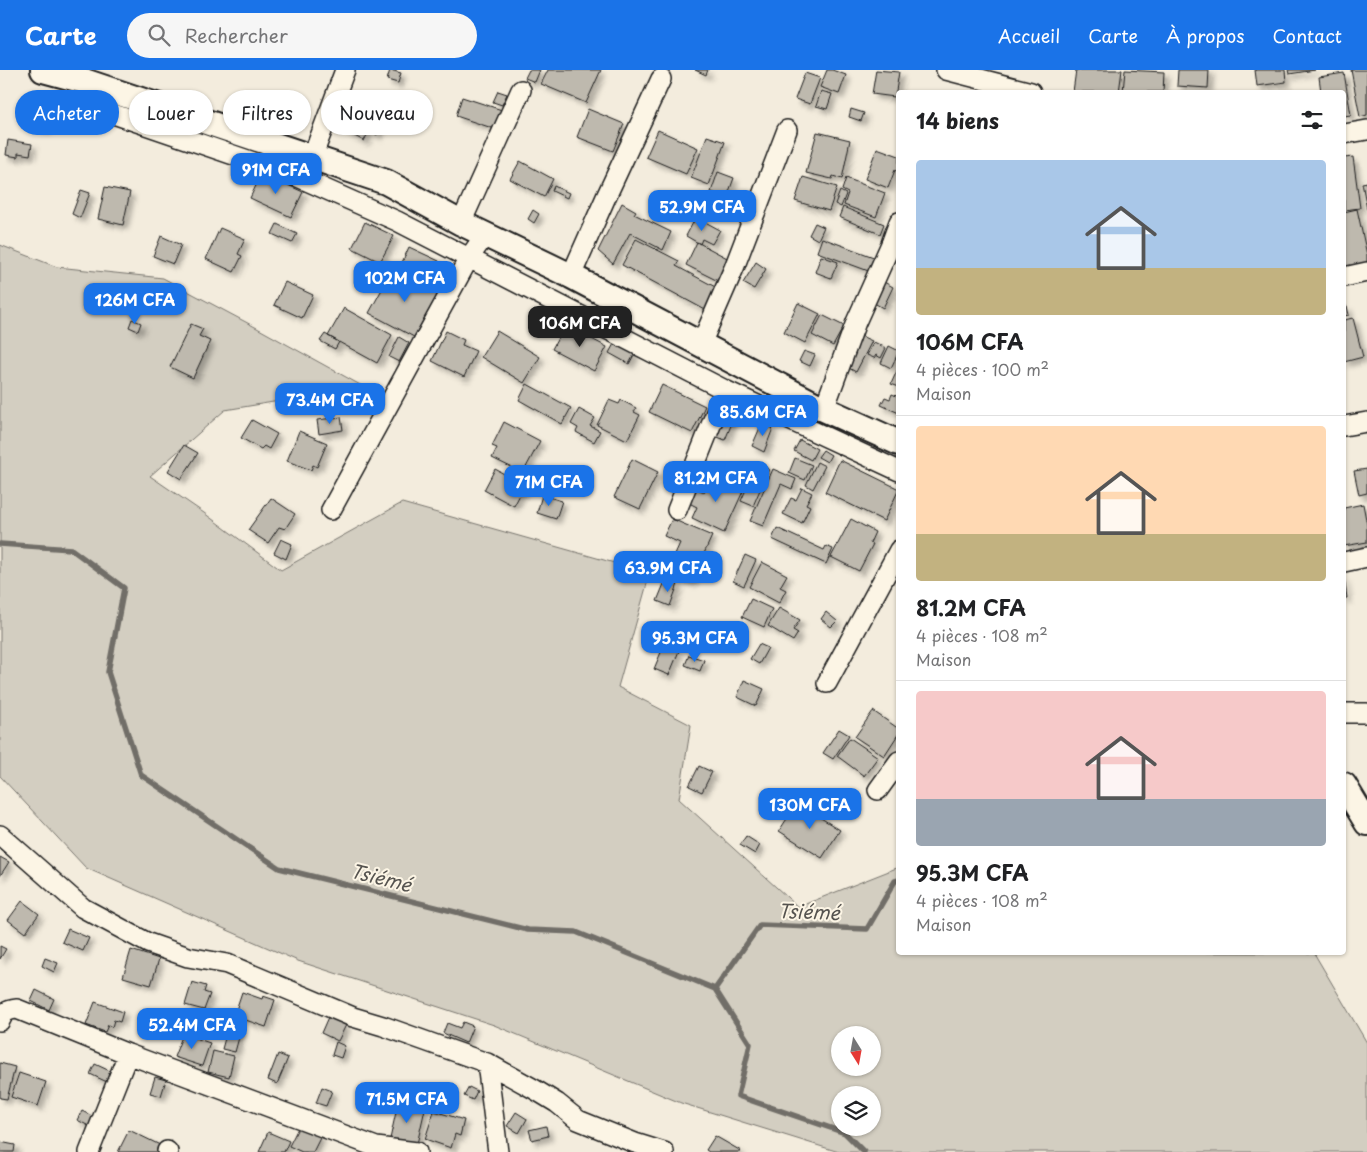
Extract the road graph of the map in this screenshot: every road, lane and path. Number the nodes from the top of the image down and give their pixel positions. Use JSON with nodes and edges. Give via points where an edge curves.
{"nodes":[{"id":1,"x":43,"y":70,"type":"edge"},
{"id":2,"x":345,"y":70,"type":"edge"},
{"id":3,"x":946,"y":70,"type":"edge"},
{"id":4,"x":661,"y":79,"type":"dead end"},
{"id":5,"x":84,"y":81,"type":"junction"},
{"id":6,"x":521,"y":90,"type":"dead end"},
{"id":7,"x":1023,"y":90,"type":"edge"},
{"id":8,"x":787,"y":130,"type":"dead end"},
{"id":9,"x":1367,"y":130,"type":"edge"},
{"id":10,"x":1346,"y":134,"type":"edge"},
{"id":11,"x":312,"y":158,"type":"junction"},
{"id":12,"x":461,"y":223,"type":"junction"},
{"id":13,"x":896,"y":230,"type":"edge"},
{"id":14,"x":485,"y":235,"type":"junction"},
{"id":15,"x":469,"y":258,"type":"junction"},
{"id":16,"x":1367,"y":272,"type":"edge"},
{"id":17,"x":571,"y":276,"type":"junction"},
{"id":18,"x":1346,"y":277,"type":"edge"},
{"id":19,"x":701,"y":344,"type":"junction"},
{"id":20,"x":725,"y":390,"type":"junction"},
{"id":21,"x":824,"y":409,"type":"junction"},
{"id":22,"x":1367,"y":422,"type":"edge"},
{"id":23,"x":1346,"y":426,"type":"edge"},
{"id":24,"x":896,"y":442,"type":"edge"},
{"id":25,"x":896,"y":470,"type":"edge"},
{"id":26,"x":330,"y":510,"type":"dead end"},
{"id":27,"x":677,"y":510,"type":"dead end"},
{"id":28,"x":896,"y":556,"type":"edge"},
{"id":29,"x":1367,"y":557,"type":"edge"},
{"id":30,"x":1346,"y":562,"type":"edge"},
{"id":31,"x":827,"y":682,"type":"dead end"},
{"id":32,"x":1367,"y":712,"type":"edge"},
{"id":33,"x":1346,"y":713,"type":"edge"},
{"id":34,"x":896,"y":765,"type":"edge"},
{"id":35,"x":1346,"y":788,"type":"edge"},
{"id":36,"x":878,"y":790,"type":"dead end"},
{"id":37,"x":1367,"y":823,"type":"edge"},
{"id":38,"x":0,"y":835,"type":"edge"},
{"id":39,"x":0,"y":1021,"type":"edge"},
{"id":40,"x":128,"y":1054,"type":"junction"},
{"id":41,"x":487,"y":1063,"type":"junction"},
{"id":42,"x":636,"y":1147,"type":"edge"},
{"id":43,"x":376,"y":1149,"type":"edge"},
{"id":44,"x":89,"y":1152,"type":"edge"},
{"id":45,"x":418,"y":1152,"type":"edge"},
{"id":46,"x":498,"y":1152,"type":"edge"},
{"id":47,"x":664,"y":1152,"type":"edge"}],
"edges":[{"from":1,"to":5,"type":"main road"},
{"from":2,"to":11,"type":"street"},
{"from":3,"to":7,"type":"street"},
{"from":4,"to":17,"type":"street"},
{"from":5,"to":11,"type":"main road"},
{"from":5,"to":15,"type":"street","via":[[96,108],[298,177],[397,221]]},
{"from":6,"to":12,"type":"street"},
{"from":8,"to":19,"type":"street"},
{"from":9,"to":10,"type":"street"},
{"from":11,"to":12,"type":"main road","via":[[386,182]]},
{"from":12,"to":14,"type":"main road"},
{"from":13,"to":21,"type":"street","via":[[856,322]]},
{"from":14,"to":15,"type":"street"},
{"from":14,"to":17,"type":"main road"},
{"from":15,"to":20,"type":"street"},
{"from":15,"to":26,"type":"street"},
{"from":16,"to":18,"type":"street"},
{"from":17,"to":19,"type":"main road"},
{"from":19,"to":21,"type":"main road"},
{"from":20,"to":25,"type":"street"},
{"from":20,"to":27,"type":"street"},
{"from":21,"to":24,"type":"main road"},
{"from":22,"to":23,"type":"street"},
{"from":28,"to":31,"type":"street"},
{"from":29,"to":30,"type":"street"},
{"from":32,"to":33,"type":"street"},
{"from":34,"to":36,"type":"street"},
{"from":35,"to":37,"type":"main road"},
{"from":38,"to":41,"type":"street","via":[[83,908],[148,944],[188,957],[227,964],[353,1017]]},
{"from":39,"to":40,"type":"street","via":[[4,1013],[17,1009]]},
{"from":40,"to":43,"type":"street"},
{"from":40,"to":44,"type":"street"},
{"from":41,"to":42,"type":"street","via":[[557,1103],[578,1120]]},
{"from":41,"to":46,"type":"street"},
{"from":42,"to":47,"type":"street"},
{"from":43,"to":45,"type":"street"}]}
